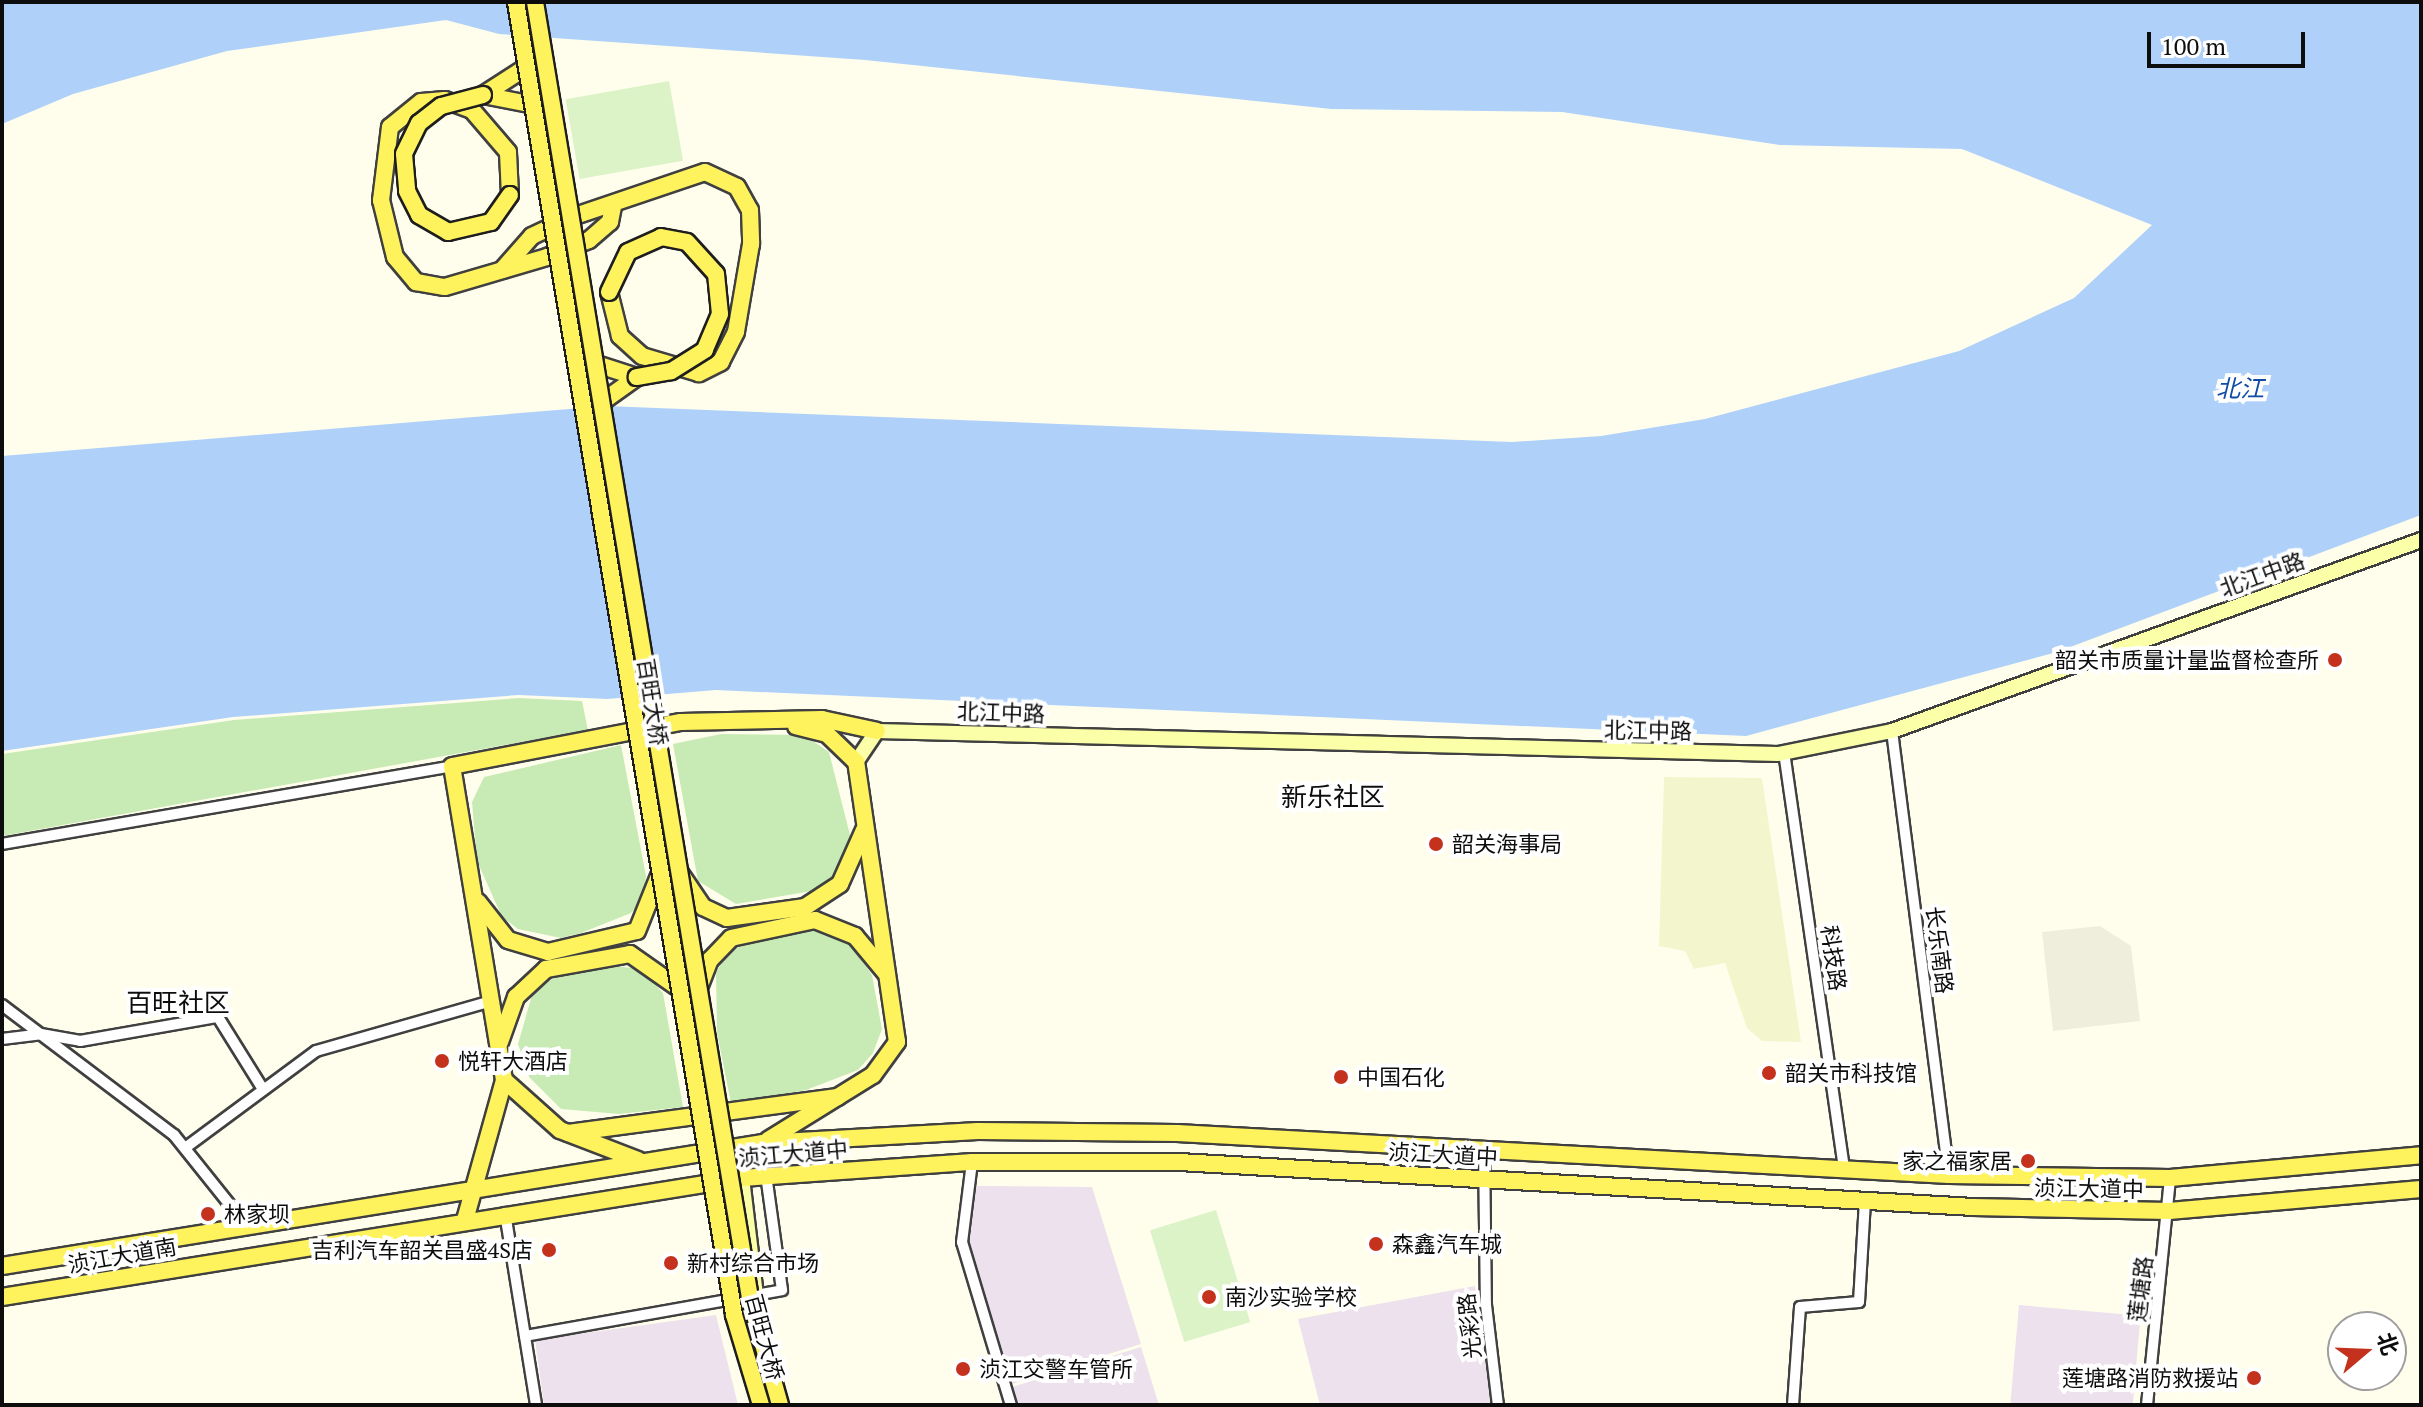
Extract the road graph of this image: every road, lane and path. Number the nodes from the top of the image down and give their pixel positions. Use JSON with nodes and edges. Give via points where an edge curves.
{"nodes":[{"id":1,"x":516,"y":2,"type":"edge"},
{"id":2,"x":535,"y":2,"type":"edge"},
{"id":3,"x":528,"y":66,"type":"junction"},
{"id":4,"x":483,"y":95,"type":"junction"},
{"id":5,"x":534,"y":105,"type":"junction"},
{"id":6,"x":613,"y":206,"type":"junction"},
{"id":7,"x":502,"y":270,"type":"junction"},
{"id":8,"x":596,"y":364,"type":"junction"},
{"id":9,"x":637,"y":377,"type":"junction"},
{"id":10,"x":602,"y":402,"type":"junction"},
{"id":11,"x":2421,"y":540,"type":"edge"},
{"id":12,"x":770,"y":721,"type":"junction"},
{"id":13,"x":877,"y":731,"type":"junction"},
{"id":14,"x":1892,"y":731,"type":"junction"},
{"id":15,"x":1784,"y":752,"type":"junction"},
{"id":16,"x":856,"y":762,"type":"junction"},
{"id":17,"x":452,"y":766,"type":"junction"},
{"id":18,"x":865,"y":825,"type":"junction"},
{"id":19,"x":2,"y":844,"type":"edge"},
{"id":20,"x":680,"y":872,"type":"junction"},
{"id":21,"x":659,"y":876,"type":"junction"},
{"id":22,"x":472,"y":890,"type":"junction"},
{"id":23,"x":550,"y":960,"type":"junction"},
{"id":24,"x":888,"y":977,"type":"junction"},
{"id":25,"x":677,"y":987,"type":"junction"},
{"id":26,"x":699,"y":988,"type":"junction"},
{"id":27,"x":491,"y":1001,"type":"junction"},
{"id":28,"x":2,"y":1005,"type":"edge"},
{"id":29,"x":41,"y":1034,"type":"junction"},
{"id":30,"x":2,"y":1039,"type":"edge"},
{"id":31,"x":499,"y":1047,"type":"junction"},
{"id":32,"x":504,"y":1080,"type":"junction"},
{"id":33,"x":261,"y":1086,"type":"junction"},
{"id":34,"x":843,"y":1096,"type":"junction"},
{"id":35,"x":568,"y":1133,"type":"junction"},
{"id":36,"x":763,"y":1143,"type":"junction"},
{"id":37,"x":1484,"y":1147,"type":"junction"},
{"id":38,"x":185,"y":1148,"type":"junction"},
{"id":39,"x":2421,"y":1155,"type":"edge"},
{"id":40,"x":641,"y":1161,"type":"junction"},
{"id":41,"x":972,"y":1162,"type":"junction"},
{"id":42,"x":1844,"y":1169,"type":"junction"},
{"id":43,"x":766,"y":1175,"type":"junction"},
{"id":44,"x":1949,"y":1175,"type":"junction"},
{"id":45,"x":529,"y":1178,"type":"junction"},
{"id":46,"x":742,"y":1178,"type":"junction"},
{"id":47,"x":1484,"y":1178,"type":"junction"},
{"id":48,"x":2170,"y":1178,"type":"junction"},
{"id":49,"x":474,"y":1186,"type":"junction"},
{"id":50,"x":2421,"y":1189,"type":"edge"},
{"id":51,"x":1865,"y":1201,"type":"junction"},
{"id":52,"x":533,"y":1208,"type":"junction"},
{"id":53,"x":2169,"y":1211,"type":"junction"},
{"id":54,"x":505,"y":1213,"type":"junction"},
{"id":55,"x":465,"y":1220,"type":"junction"},
{"id":56,"x":246,"y":1225,"type":"junction"},
{"id":57,"x":249,"y":1256,"type":"junction"},
{"id":58,"x":2,"y":1266,"type":"edge"},
{"id":59,"x":757,"y":1294,"type":"junction"},
{"id":60,"x":2,"y":1297,"type":"edge"},
{"id":61,"x":525,"y":1336,"type":"junction"},
{"id":62,"x":536,"y":1405,"type":"edge"},
{"id":63,"x":762,"y":1405,"type":"edge"},
{"id":64,"x":780,"y":1405,"type":"edge"},
{"id":65,"x":1011,"y":1405,"type":"edge"},
{"id":66,"x":1498,"y":1405,"type":"edge"},
{"id":67,"x":1793,"y":1405,"type":"edge"},
{"id":68,"x":2147,"y":1405,"type":"edge"}],
"edges":[{"from":1,"to":3,"type":"main road","name":"百旺大桥","bridge":true},
{"from":2,"to":8,"type":"main road","name":"百旺大桥","bridge":true},
{"from":3,"to":4,"type":"main road"},
{"from":3,"to":5,"type":"main road","name":"百旺大桥","bridge":true},
{"from":4,"to":5,"type":"main road"},
{"from":4,"to":7,"type":"main road","bridge":true,"via":[[441,106],[419,123],[404,154],[407,191],[419,215],[448,232],[491,222],[510,195],[508,152],[472,110],[445,100],[421,102],[390,127],[381,153],[381,200],[400,268],[416,282],[445,287]]},
{"from":5,"to":21,"type":"main road","name":"百旺大桥","bridge":true},
{"from":6,"to":7,"type":"main road","via":[[532,236]]},
{"from":6,"to":7,"type":"main road","via":[[610,222],[589,240]]},
{"from":6,"to":9,"type":"main road","bridge":true,"via":[[714,173],[743,195],[751,244],[736,332],[709,370],[672,369],[630,348],[615,326],[609,292],[628,252],[661,237],[687,242],[716,274],[720,314],[705,350],[671,371]]},
{"from":8,"to":9,"type":"main road"},
{"from":8,"to":10,"type":"main road","name":"百旺大桥","bridge":true},
{"from":9,"to":10,"type":"main road"},
{"from":10,"to":20,"type":"main road","name":"百旺大桥","bridge":true},
{"from":11,"to":14,"type":"street","name":"北江中路"},
{"from":12,"to":13,"type":"main road","via":[[822,719]]},
{"from":12,"to":16,"type":"main road","via":[[827,734]]},
{"from":12,"to":17,"type":"main road","via":[[668,724]]},
{"from":13,"to":15,"type":"street","name":"北江中路"},
{"from":13,"to":16,"type":"street"},
{"from":14,"to":15,"type":"street","name":"北江中路"},
{"from":14,"to":44,"type":"street","name":"长乐南路"},
{"from":15,"to":42,"type":"street","name":"科技路"},
{"from":16,"to":18,"type":"main road"},
{"from":17,"to":19,"type":"street"},
{"from":17,"to":22,"type":"main road"},
{"from":18,"to":20,"type":"main road","via":[[856,856],[820,900],[745,920],[703,907]]},
{"from":18,"to":24,"type":"main road"},
{"from":20,"to":26,"type":"main road","name":"百旺大桥","bridge":true},
{"from":21,"to":23,"type":"main road","via":[[637,931]]},
{"from":21,"to":25,"type":"main road","name":"百旺大桥","bridge":true},
{"from":22,"to":23,"type":"main road","via":[[508,940]]},
{"from":22,"to":27,"type":"main road"},
{"from":23,"to":25,"type":"main road","via":[[630,954]]},
{"from":23,"to":31,"type":"main road","via":[[516,997]]},
{"from":24,"to":26,"type":"main road","via":[[868,949],[825,921],[747,932],[718,948]]},
{"from":24,"to":34,"type":"main road","via":[[897,1042],[873,1075]]},
{"from":25,"to":63,"type":"main road","name":"百旺大桥","bridge":true,"via":[[734,1315]]},
{"from":26,"to":64,"type":"main road","name":"百旺大桥","bridge":true,"via":[[750,1298]]},
{"from":27,"to":31,"type":"main road"},
{"from":27,"to":33,"type":"street","via":[[316,1051]]},
{"from":28,"to":29,"type":"street"},
{"from":29,"to":30,"type":"street"},
{"from":29,"to":33,"type":"street","via":[[80,1041],[218,1017]]},
{"from":29,"to":38,"type":"street"},
{"from":31,"to":32,"type":"main road"},
{"from":32,"to":35,"type":"main road"},
{"from":32,"to":49,"type":"main road"},
{"from":33,"to":38,"type":"street"},
{"from":34,"to":35,"type":"main road"},
{"from":34,"to":36,"type":"main road"},
{"from":35,"to":40,"type":"main road"},
{"from":36,"to":37,"type":"main road","name":"浈江大道中","via":[[978,1131]]},
{"from":36,"to":40,"type":"main road","name":"浈江大道中"},
{"from":37,"to":42,"type":"main road","name":"浈江大道中"},
{"from":37,"to":47,"type":"street","name":"光彩路"},
{"from":38,"to":56,"type":"street"},
{"from":39,"to":48,"type":"main road","name":"浈江大道中"},
{"from":40,"to":45,"type":"main road","name":"浈江大道中"},
{"from":41,"to":43,"type":"main road","name":"浈江大道中"},
{"from":41,"to":47,"type":"main road","name":"浈江大道中","via":[[1179,1162]]},
{"from":41,"to":65,"type":"street","via":[[962,1242]]},
{"from":42,"to":44,"type":"main road","name":"浈江大道中"},
{"from":43,"to":46,"type":"main road","name":"浈江大道中"},
{"from":43,"to":59,"type":"street","via":[[782,1290]]},
{"from":44,"to":48,"type":"main road","name":"浈江大道中"},
{"from":45,"to":49,"type":"main road","name":"浈江大道中"},
{"from":45,"to":52,"type":"main road"},
{"from":46,"to":52,"type":"main road","name":"浈江大道中"},
{"from":46,"to":59,"type":"street"},
{"from":47,"to":51,"type":"main road","name":"浈江大道中"},
{"from":47,"to":66,"type":"street","name":"光彩路","via":[[1486,1305]]},
{"from":48,"to":53,"type":"street","name":"莲塘路"},
{"from":49,"to":55,"type":"main road"},
{"from":49,"to":56,"type":"main road","name":"浈江大道南"},
{"from":50,"to":53,"type":"main road","name":"浈江大道中"},
{"from":51,"to":53,"type":"main road","name":"浈江大道中"},
{"from":51,"to":67,"type":"street","via":[[1859,1302],[1800,1307]]},
{"from":52,"to":54,"type":"main road","name":"浈江大道中"},
{"from":53,"to":68,"type":"street","name":"莲塘路"},
{"from":54,"to":55,"type":"main road","name":"浈江大道中"},
{"from":54,"to":61,"type":"street"},
{"from":55,"to":57,"type":"main road","name":"浈江大道南"},
{"from":56,"to":57,"type":"main road"},
{"from":56,"to":58,"type":"main road","name":"浈江大道南"},
{"from":57,"to":60,"type":"main road","name":"浈江大道南"},
{"from":59,"to":61,"type":"street"},
{"from":59,"to":63,"type":"street"},
{"from":61,"to":62,"type":"street"}]}
